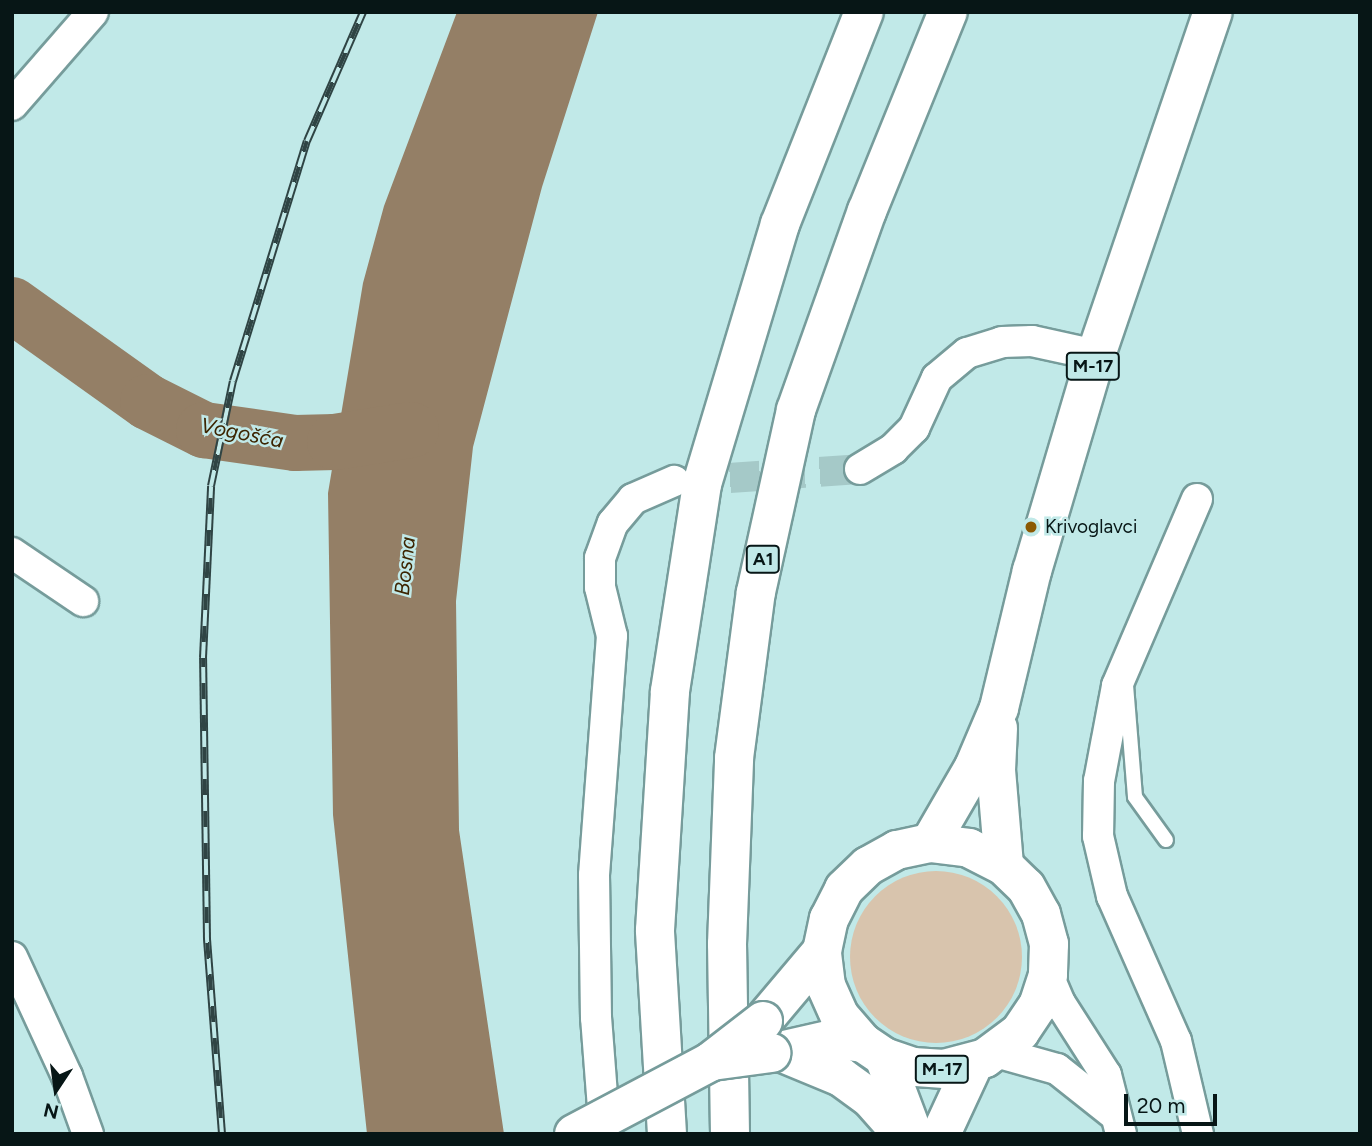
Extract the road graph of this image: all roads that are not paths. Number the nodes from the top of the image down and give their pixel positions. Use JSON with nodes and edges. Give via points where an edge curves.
{"nodes":[{"id":1,"x":93,"y":12,"type":"edge"},
{"id":2,"x":864,"y":12,"type":"edge"},
{"id":3,"x":948,"y":12,"type":"edge"},
{"id":4,"x":1213,"y":12,"type":"edge"},
{"id":5,"x":12,"y":105,"type":"edge"},
{"id":6,"x":1096,"y":355,"type":"junction"},
{"id":7,"x":860,"y":469,"type":"tunnel mouth"},
{"id":8,"x":674,"y":481,"type":"tunnel mouth"},
{"id":9,"x":1197,"y":499,"type":"dead end"},
{"id":10,"x":12,"y":553,"type":"edge"},
{"id":11,"x":83,"y":601,"type":"dead end"},
{"id":12,"x":1124,"y":670,"type":"junction"},
{"id":13,"x":999,"y":708,"type":"junction"},
{"id":14,"x":1166,"y":840,"type":"dead end"},
{"id":15,"x":930,"y":844,"type":"junction"},
{"id":16,"x":1004,"y":866,"type":"junction"},
{"id":17,"x":822,"y":951,"type":"junction"},
{"id":18,"x":12,"y":957,"type":"edge"},
{"id":19,"x":1048,"y":975,"type":"junction"},
{"id":20,"x":771,"y":1042,"type":"junction"},
{"id":21,"x":873,"y":1050,"type":"junction"},
{"id":22,"x":985,"y":1058,"type":"junction"},
{"id":23,"x":1118,"y":1124,"type":"edge"},
{"id":24,"x":88,"y":1134,"type":"edge"},
{"id":25,"x":574,"y":1134,"type":"edge"},
{"id":26,"x":605,"y":1134,"type":"edge"},
{"id":27,"x":667,"y":1134,"type":"edge"},
{"id":28,"x":730,"y":1134,"type":"edge"},
{"id":29,"x":902,"y":1134,"type":"edge"},
{"id":30,"x":913,"y":1134,"type":"edge"},
{"id":31,"x":941,"y":1134,"type":"edge"},
{"id":32,"x":1198,"y":1134,"type":"edge"}],
"edges":[{"from":1,"to":5,"type":"street"},
{"from":2,"to":27,"type":"main road","via":[[780,224],[702,484],[670,691],[655,930]]},
{"from":3,"to":28,"type":"main road","number":"A1","via":[[867,211],[796,410],[756,593],[734,758],[727,944]]},
{"from":4,"to":6,"type":"main road","number":"M-17"},
{"from":6,"to":7,"type":"street","via":[[1032,341],[1002,342],[967,353],[937,378],[914,428],[893,449]]},
{"from":6,"to":13,"type":"main road","number":"M-17","via":[[1031,571]]},
{"from":8,"to":26,"type":"street","via":[[634,499],[613,523],[600,558],[600,587],[612,636],[594,875],[596,1018]]},
{"from":9,"to":12,"type":"street"},
{"from":10,"to":11,"type":"street"},
{"from":12,"to":14,"type":"lane","via":[[1135,797]]},
{"from":12,"to":32,"type":"street","via":[[1105,730],[1098,836],[1112,896],[1177,1041]]},
{"from":13,"to":15,"type":"main road","number":"M-17","via":[[974,767]]},
{"from":13,"to":16,"type":"main road","number":"M-17","via":[[996,770]]},
{"from":15,"to":16,"type":"main road","number":"M-17","via":[[969,848]]},
{"from":15,"to":17,"type":"main road","number":"M-17","via":[[897,850],[868,866],[844,889],[828,919]]},
{"from":16,"to":19,"type":"main road","number":"M-17","via":[[1026,887],[1041,914],[1049,944]]},
{"from":17,"to":20,"type":"main road","number":"M-17"},
{"from":17,"to":21,"type":"main road","number":"M-17","via":[[840,1017]]},
{"from":18,"to":24,"type":"street","via":[[67,1076]]},
{"from":19,"to":22,"type":"main road","number":"M-17","via":[[1032,1014]]},
{"from":19,"to":23,"type":"street","via":[[1105,1075]]},
{"from":20,"to":21,"type":"main road","number":"M-17","via":[[832,1039]]},
{"from":20,"to":25,"type":"main road","number":"M-17","bridge":true,"via":[[710,1062]]},
{"from":20,"to":29,"type":"main road","via":[[841,1077],[870,1098]]},
{"from":21,"to":22,"type":"main road","number":"M-17","via":[[913,1067],[944,1069]]},
{"from":21,"to":30,"type":"main road"},
{"from":22,"to":23,"type":"street","via":[[1058,1069]]},
{"from":22,"to":31,"type":"main road"}]}
